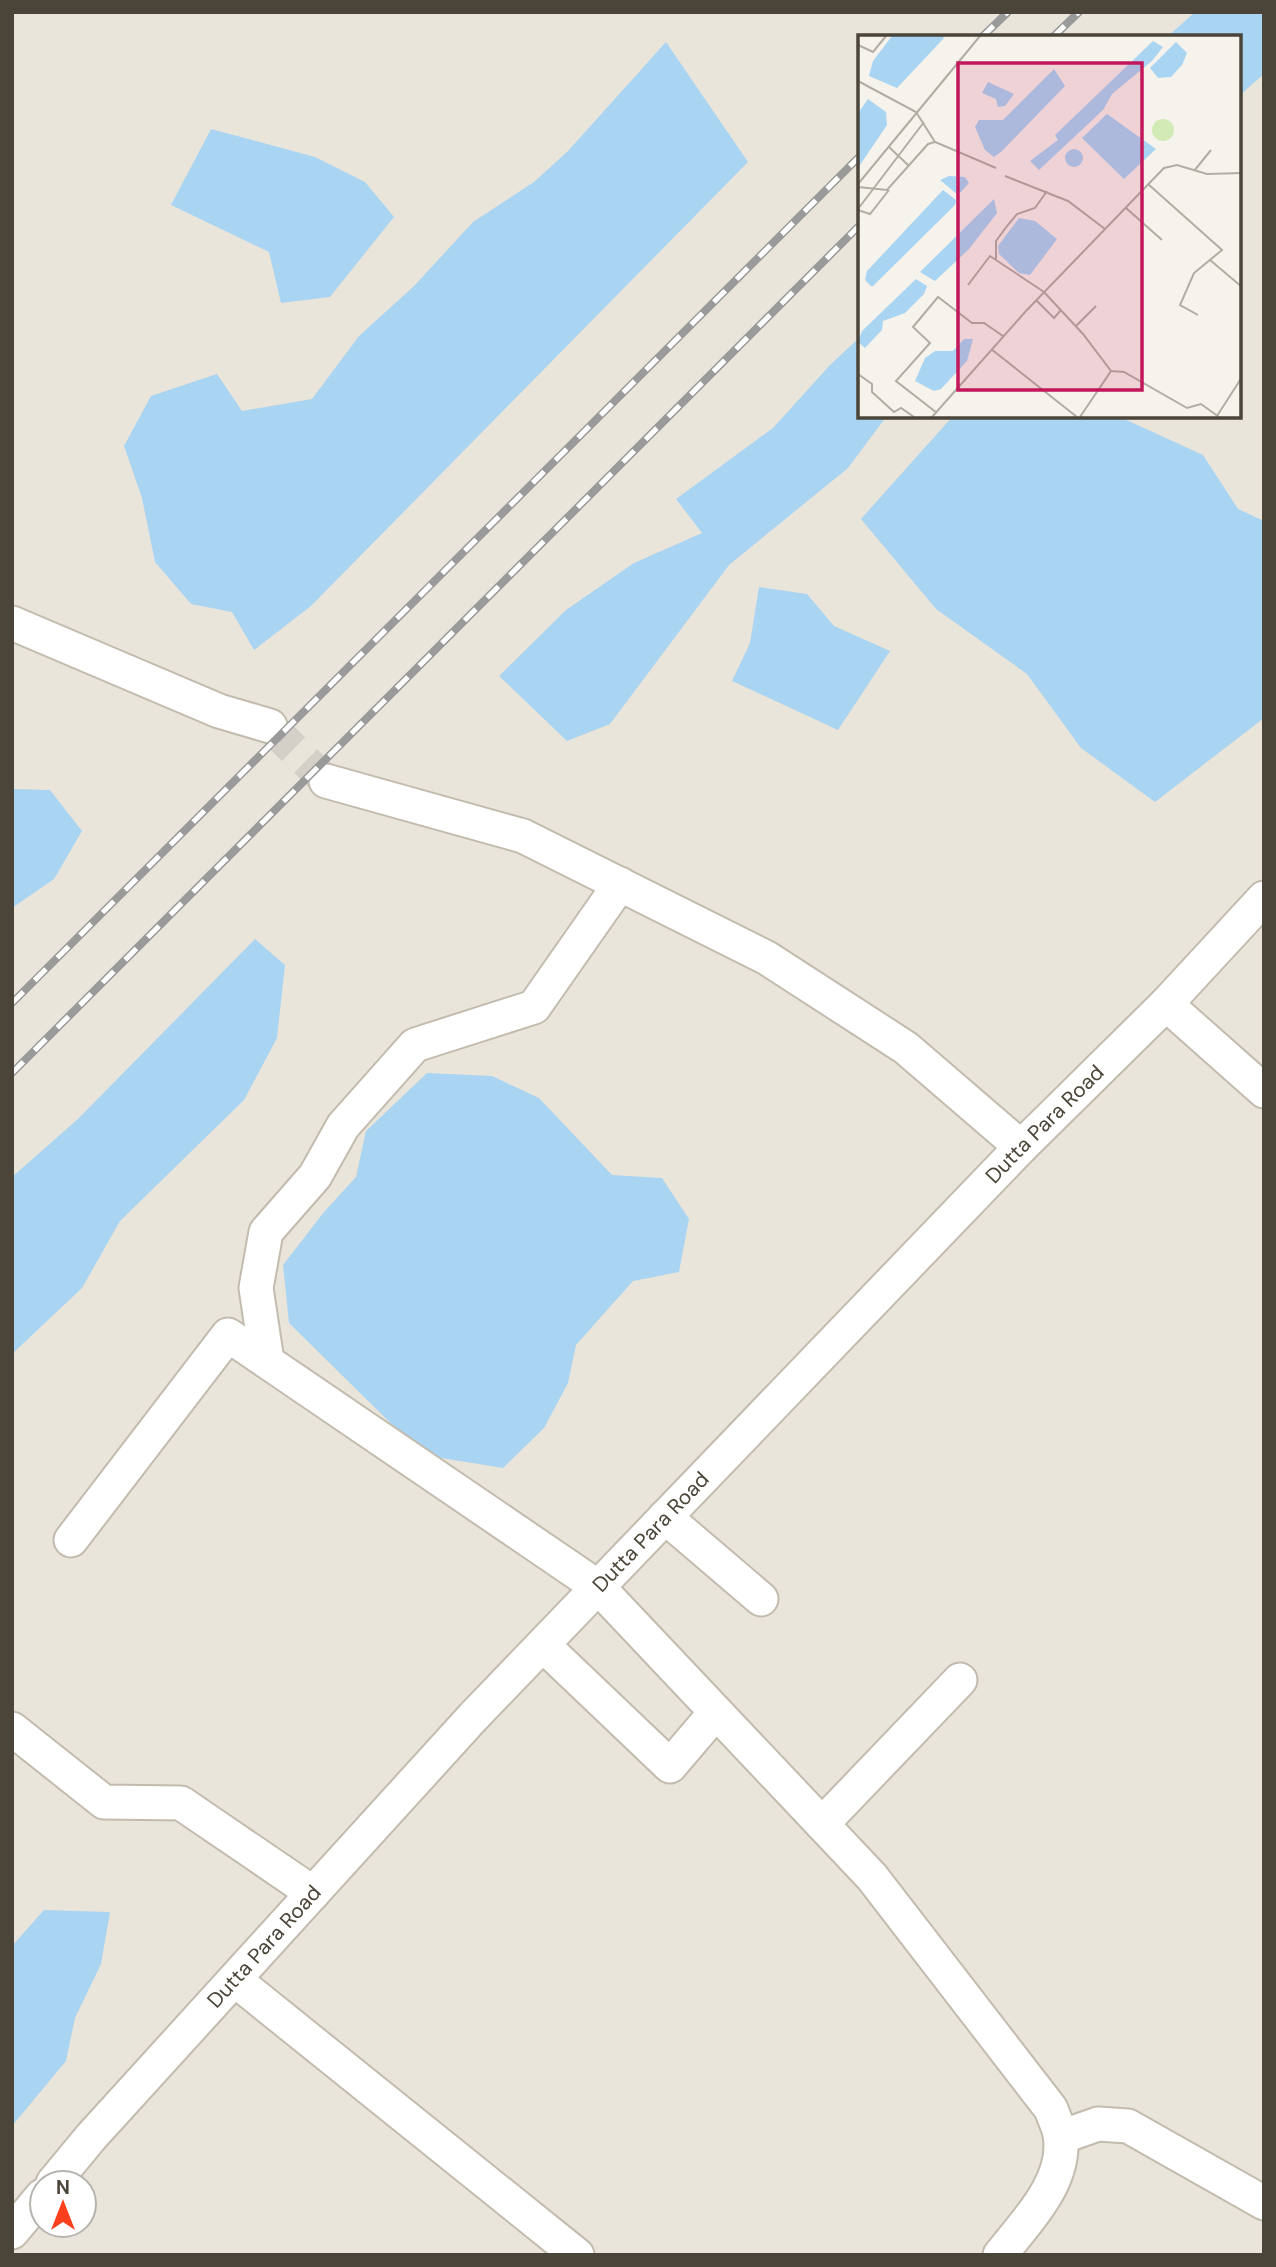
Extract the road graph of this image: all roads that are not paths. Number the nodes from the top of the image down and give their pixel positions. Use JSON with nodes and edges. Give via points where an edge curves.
{"nodes":[{"id":1,"x":12,"y":623,"type":"edge"},
{"id":2,"x":270,"y":726,"type":"tunnel mouth"},
{"id":3,"x":326,"y":781,"type":"tunnel mouth"},
{"id":4,"x":620,"y":884,"type":"junction"},
{"id":5,"x":1264,"y":898,"type":"edge"},
{"id":6,"x":1166,"y":1004,"type":"junction"},
{"id":7,"x":1264,"y":1091,"type":"edge"},
{"id":8,"x":1021,"y":1147,"type":"junction"},
{"id":9,"x":267,"y":1361,"type":"junction"},
{"id":10,"x":665,"y":1517,"type":"junction"},
{"id":11,"x":71,"y":1540,"type":"dead end"},
{"id":12,"x":598,"y":1587,"type":"junction"},
{"id":13,"x":761,"y":1599,"type":"dead end"},
{"id":14,"x":543,"y":1645,"type":"junction"},
{"id":15,"x":960,"y":1680,"type":"dead end"},
{"id":16,"x":716,"y":1712,"type":"junction"},
{"id":17,"x":12,"y":1729,"type":"edge"},
{"id":18,"x":822,"y":1824,"type":"junction"},
{"id":19,"x":313,"y":1893,"type":"junction"},
{"id":20,"x":235,"y":1980,"type":"junction"},
{"id":21,"x":1061,"y":2137,"type":"junction"},
{"id":22,"x":66,"y":2169,"type":"edge"},
{"id":23,"x":1264,"y":2203,"type":"edge"},
{"id":24,"x":28,"y":2213,"type":"edge"},
{"id":25,"x":12,"y":2232,"type":"edge"},
{"id":26,"x":577,"y":2255,"type":"edge"},
{"id":27,"x":999,"y":2255,"type":"edge"}],
"edges":[{"from":1,"to":2,"type":"street","via":[[219,711]]},
{"from":3,"to":4,"type":"street","via":[[523,835]]},
{"from":4,"to":8,"type":"street","via":[[767,958],[840,1004],[906,1048]]},
{"from":4,"to":9,"type":"street","via":[[534,1007],[415,1045],[343,1126],[316,1177],[266,1232],[256,1288]]},
{"from":5,"to":6,"type":"street","name":"Dutta Para Road"},
{"from":6,"to":7,"type":"street"},
{"from":6,"to":8,"type":"street","name":"Dutta Para Road"},
{"from":8,"to":10,"type":"street","name":"Dutta Para Road"},
{"from":9,"to":11,"type":"street","via":[[228,1335]]},
{"from":9,"to":12,"type":"street"},
{"from":10,"to":12,"type":"street","name":"Dutta Para Road"},
{"from":10,"to":13,"type":"street"},
{"from":12,"to":14,"type":"street","name":"Dutta Para Road"},
{"from":12,"to":16,"type":"street"},
{"from":14,"to":16,"type":"street","via":[[670,1766]]},
{"from":14,"to":19,"type":"street","name":"Dutta Para Road"},
{"from":15,"to":18,"type":"street"},
{"from":16,"to":18,"type":"street"},
{"from":17,"to":19,"type":"street","via":[[104,1802],[181,1803]]},
{"from":18,"to":21,"type":"street","via":[[872,1877],[1051,2109]]},
{"from":19,"to":20,"type":"street","name":"Dutta Para Road"},
{"from":20,"to":22,"type":"street","name":"Dutta Para Road"},
{"from":20,"to":26,"type":"street"},
{"from":21,"to":23,"type":"street","via":[[1098,2124],[1128,2126]]},
{"from":21,"to":27,"type":"street","via":[[1057,2168],[1043,2201]]},
{"from":24,"to":25,"type":"street"}]}
